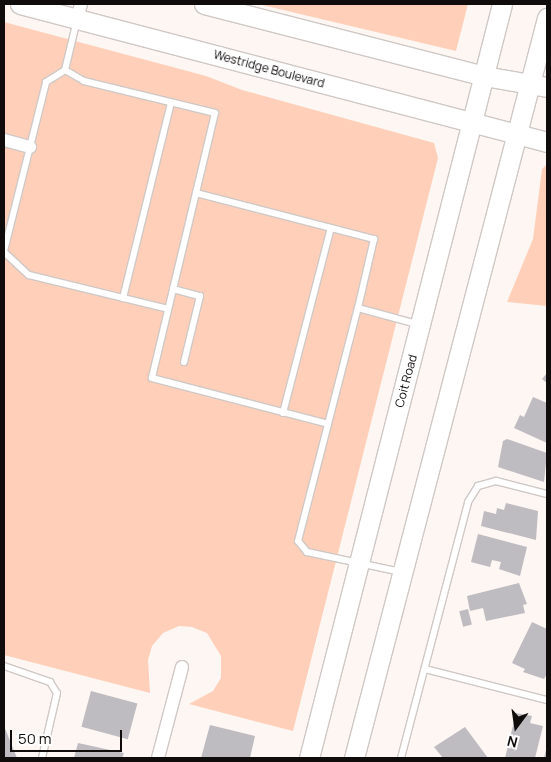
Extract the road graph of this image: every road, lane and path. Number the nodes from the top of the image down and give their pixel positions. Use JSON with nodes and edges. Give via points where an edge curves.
{"nodes":[{"id":1,"x":20,"y":4,"type":"edge"},
{"id":2,"x":204,"y":4,"type":"edge"},
{"id":3,"x":502,"y":4,"type":"edge"},
{"id":4,"x":79,"y":11,"type":"edge"},
{"id":5,"x":547,"y":18,"type":"edge"},
{"id":6,"x":65,"y":70,"type":"junction"},
{"id":7,"x":484,"y":76,"type":"junction"},
{"id":8,"x":539,"y":85,"type":"edge"},
{"id":9,"x":171,"y":103,"type":"junction"},
{"id":10,"x":474,"y":122,"type":"junction"},
{"id":11,"x":519,"y":134,"type":"junction"},
{"id":12,"x":4,"y":140,"type":"edge"},
{"id":13,"x":547,"y":142,"type":"edge"},
{"id":14,"x":30,"y":147,"type":"junction"},
{"id":15,"x":196,"y":193,"type":"junction"},
{"id":16,"x":331,"y":228,"type":"junction"},
{"id":17,"x":4,"y":252,"type":"edge"},
{"id":18,"x":173,"y":289,"type":"junction"},
{"id":19,"x":123,"y":298,"type":"junction"},
{"id":20,"x":358,"y":308,"type":"junction"},
{"id":21,"x":168,"y":309,"type":"junction"},
{"id":22,"x":421,"y":324,"type":"junction"},
{"id":23,"x":184,"y":362,"type":"dead end"},
{"id":24,"x":283,"y":413,"type":"junction"},
{"id":25,"x":328,"y":424,"type":"junction"},
{"id":26,"x":547,"y":494,"type":"edge"},
{"id":27,"x":359,"y":562,"type":"junction"},
{"id":28,"x":403,"y":573,"type":"junction"},
{"id":29,"x":4,"y":666,"type":"edge"},
{"id":30,"x":182,"y":667,"type":"dead end"},
{"id":31,"x":425,"y":669,"type":"junction"},
{"id":32,"x":547,"y":700,"type":"edge"},
{"id":33,"x":42,"y":758,"type":"edge"},
{"id":34,"x":158,"y":758,"type":"edge"},
{"id":35,"x":309,"y":758,"type":"edge"},
{"id":36,"x":354,"y":758,"type":"edge"},
{"id":37,"x":401,"y":758,"type":"edge"}],
"edges":[{"from":1,"to":4,"type":"main road","name":"Westridge Boulevard"},
{"from":2,"to":7,"type":"main road"},
{"from":3,"to":7,"type":"main road","name":"Coit Road"},
{"from":4,"to":6,"type":"lane"},
{"from":4,"to":10,"type":"main road","name":"Westridge Boulevard"},
{"from":5,"to":8,"type":"main road"},
{"from":6,"to":9,"type":"lane","via":[[84,81]]},
{"from":6,"to":14,"type":"lane","via":[[46,82]]},
{"from":7,"to":8,"type":"main road"},
{"from":7,"to":10,"type":"main road","name":"Coit Road"},
{"from":8,"to":11,"type":"main road"},
{"from":9,"to":15,"type":"lane","via":[[215,113]]},
{"from":9,"to":19,"type":"lane"},
{"from":10,"to":11,"type":"main road","name":"Westridge Boulevard"},
{"from":10,"to":22,"type":"main road","name":"Coit Road"},
{"from":11,"to":13,"type":"main road","name":"Westridge Boulevard"},
{"from":11,"to":28,"type":"main road"},
{"from":12,"to":14,"type":"street"},
{"from":14,"to":17,"type":"lane"},
{"from":15,"to":16,"type":"lane"},
{"from":15,"to":18,"type":"lane"},
{"from":16,"to":20,"type":"lane","via":[[374,238]]},
{"from":16,"to":24,"type":"lane"},
{"from":17,"to":19,"type":"lane","via":[[29,275]]},
{"from":18,"to":21,"type":"lane"},
{"from":18,"to":23,"type":"lane","via":[[200,296]]},
{"from":19,"to":21,"type":"lane"},
{"from":20,"to":22,"type":"lane"},
{"from":20,"to":25,"type":"lane"},
{"from":21,"to":24,"type":"lane","via":[[152,378]]},
{"from":22,"to":27,"type":"main road","name":"Coit Road"},
{"from":24,"to":25,"type":"lane"},
{"from":25,"to":27,"type":"lane","via":[[298,541],[307,552]]},
{"from":26,"to":31,"type":"lane","via":[[496,481],[478,486],[468,502]]},
{"from":27,"to":28,"type":"lane"},
{"from":27,"to":35,"type":"main road","name":"Coit Road"},
{"from":28,"to":36,"type":"main road"},
{"from":29,"to":33,"type":"lane","via":[[50,682],[57,693]]},
{"from":30,"to":34,"type":"street"},
{"from":31,"to":32,"type":"lane"},
{"from":31,"to":37,"type":"lane"}]}
